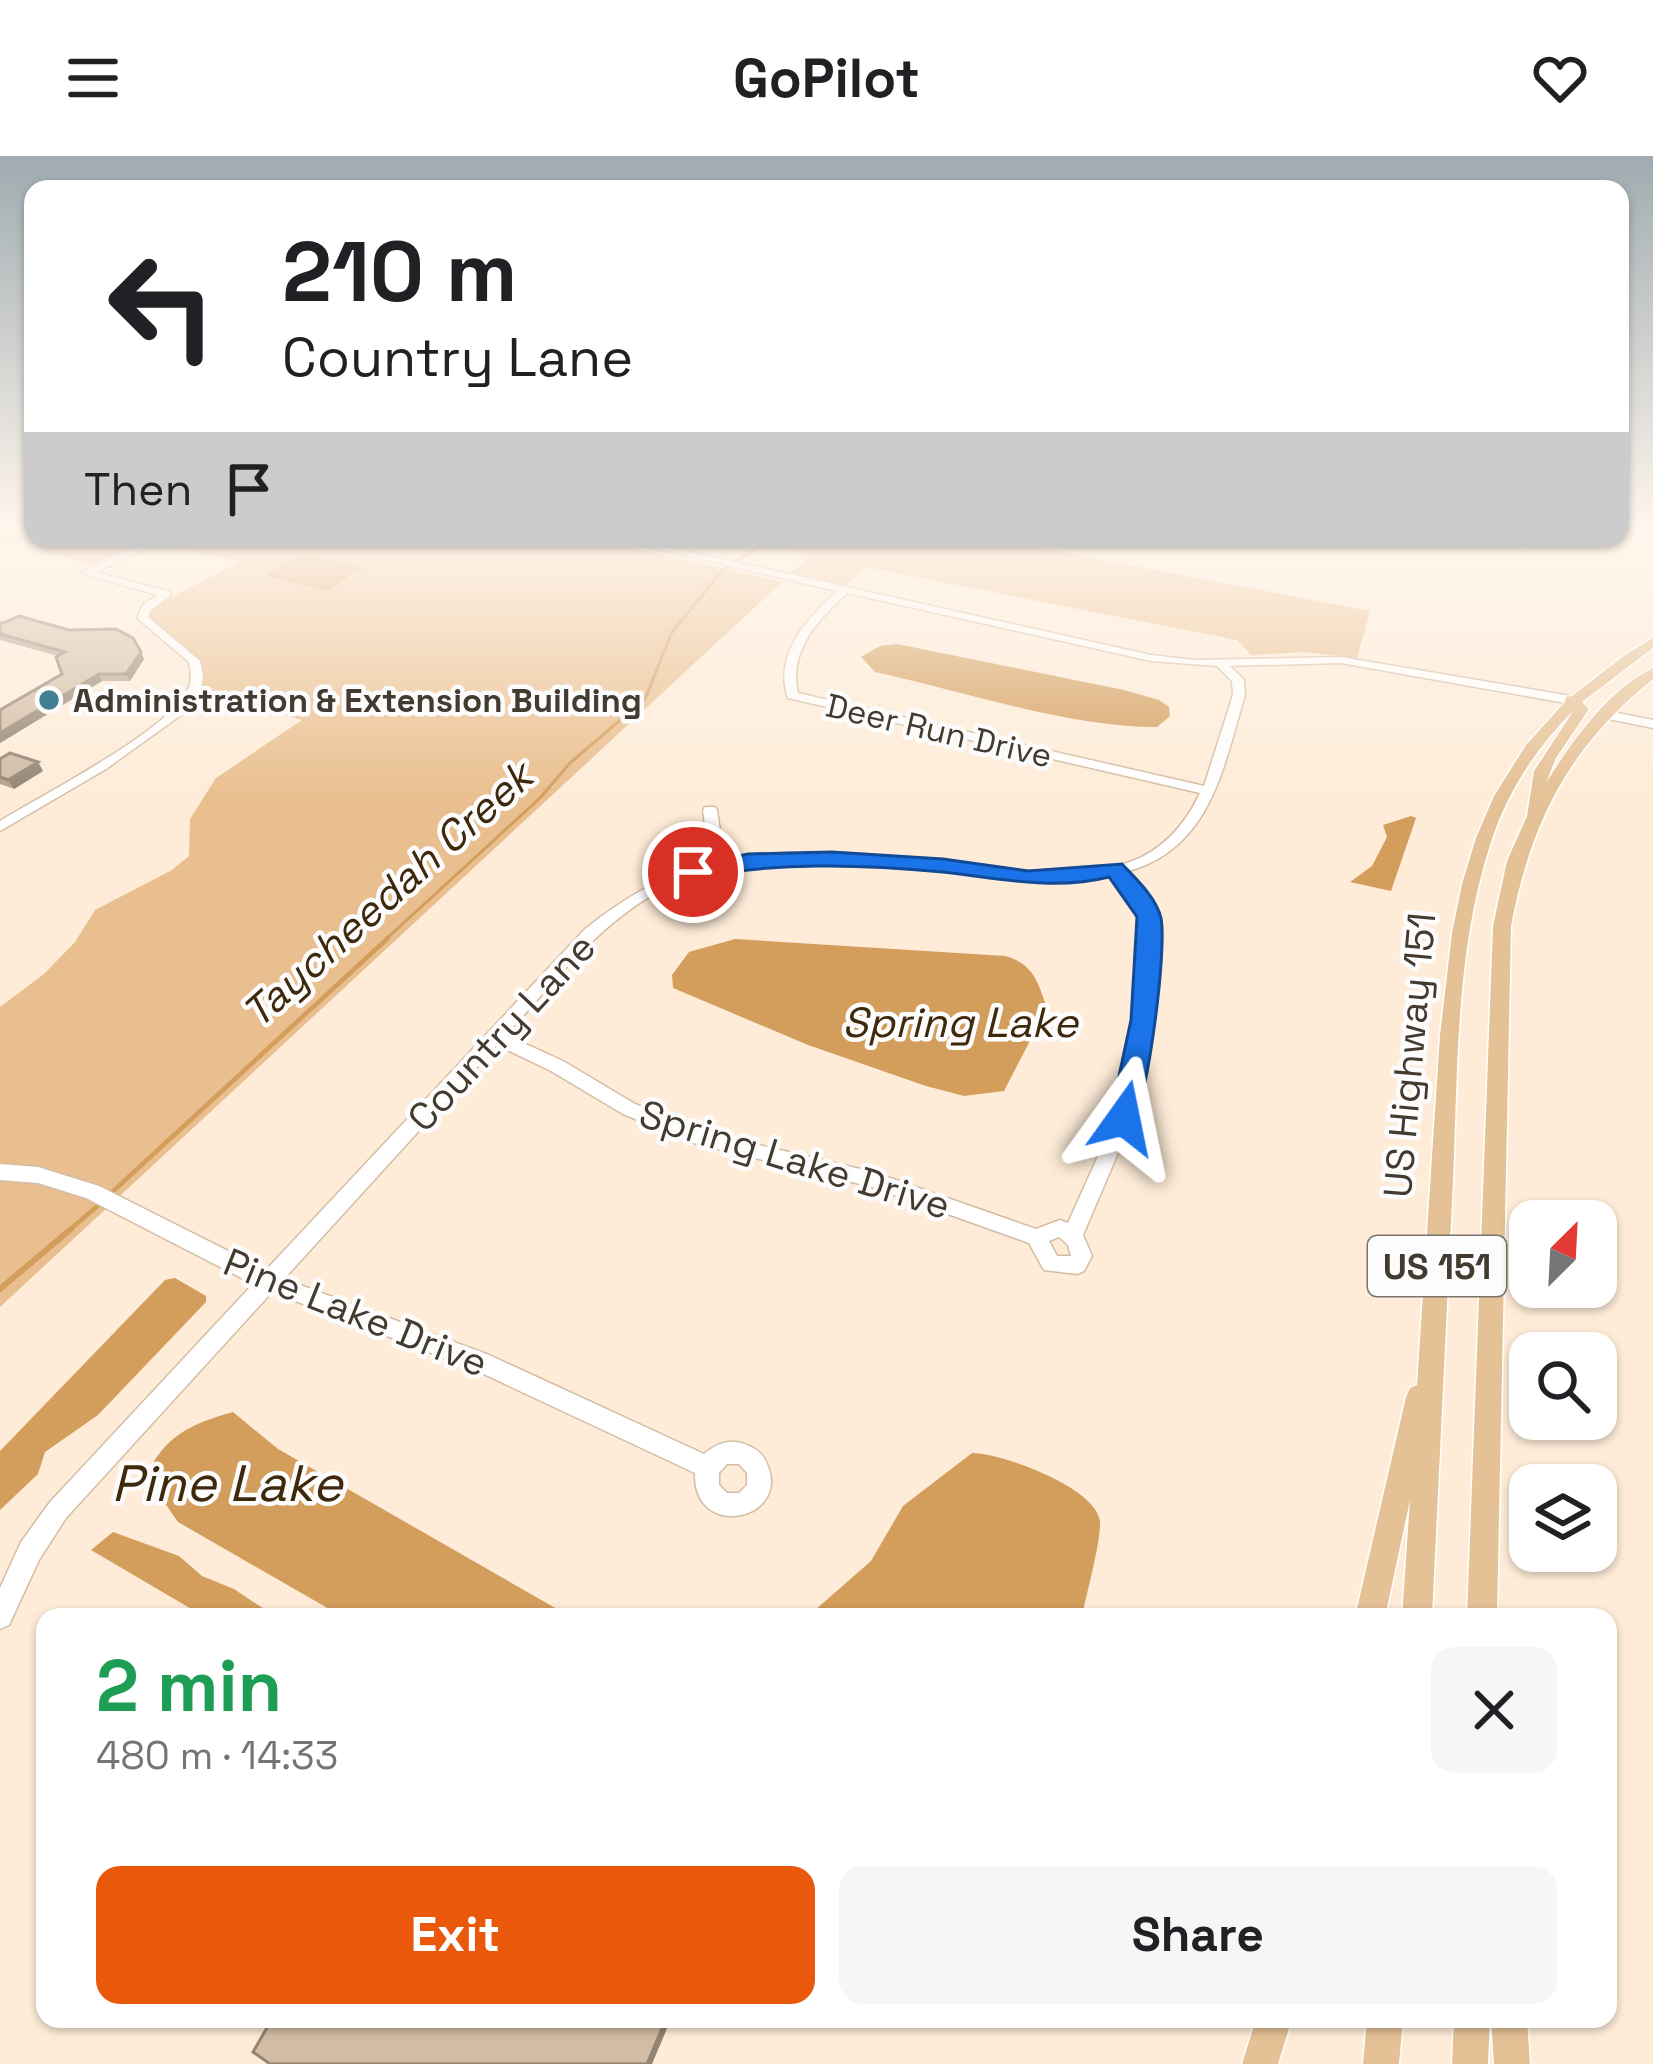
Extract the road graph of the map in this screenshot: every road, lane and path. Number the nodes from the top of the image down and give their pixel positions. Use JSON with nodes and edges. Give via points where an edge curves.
{"nodes":[{"id":1,"x":144,"y":619,"type":"edge"},
{"id":2,"x":814,"y":619,"type":"edge"},
{"id":3,"x":972,"y":619,"type":"edge"},
{"id":4,"x":1653,"y":642,"type":"edge"},
{"id":5,"x":1653,"y":655,"type":"edge"},
{"id":6,"x":1220,"y":662,"type":"junction"},
{"id":7,"x":1653,"y":672,"type":"edge"},
{"id":8,"x":1479,"y":685,"type":"junction"},
{"id":9,"x":1626,"y":692,"type":"junction"},
{"id":10,"x":1565,"y":708,"type":"junction"},
{"id":11,"x":1603,"y":715,"type":"junction"},
{"id":12,"x":1653,"y":721,"type":"edge"},
{"id":13,"x":1208,"y":791,"type":"junction"},
{"id":14,"x":710,"y":811,"type":"dead end"},
{"id":15,"x":1535,"y":818,"type":"junction"},
{"id":16,"x":0,"y":827,"type":"edge"},
{"id":17,"x":718,"y":865,"type":"junction"},
{"id":18,"x":1114,"y":869,"type":"junction"},
{"id":19,"x":496,"y":1037,"type":"junction"},
{"id":20,"x":0,"y":1172,"type":"edge"},
{"id":21,"x":1073,"y":1234,"type":"junction"},
{"id":22,"x":1036,"y":1238,"type":"junction"},
{"id":23,"x":267,"y":1282,"type":"junction"},
{"id":24,"x":1434,"y":1325,"type":"junction"},
{"id":25,"x":709,"y":1468,"type":"dead end"},
{"id":26,"x":16,"y":1578,"type":"junction"},
{"id":27,"x":0,"y":1601,"type":"edge"},
{"id":28,"x":1372,"y":1608,"type":"edge"},
{"id":29,"x":1418,"y":1608,"type":"edge"},
{"id":30,"x":1483,"y":1608,"type":"edge"},
{"id":31,"x":0,"y":1616,"type":"edge"},
{"id":32,"x":1271,"y":2028,"type":"edge"},
{"id":33,"x":1383,"y":2028,"type":"edge"},
{"id":34,"x":1472,"y":2028,"type":"edge"},
{"id":35,"x":1510,"y":2028,"type":"edge"},
{"id":36,"x":1260,"y":2064,"type":"edge"},
{"id":37,"x":1381,"y":2064,"type":"edge"},
{"id":38,"x":1470,"y":2064,"type":"edge"},
{"id":39,"x":1512,"y":2064,"type":"edge"}],
"edges":[{"from":1,"to":16,"type":"street","via":[[194,661],[191,694],[153,731]]},
{"from":2,"to":13,"type":"street","name":"Deer Run Drive","via":[[792,656],[792,695]]},
{"from":3,"to":6,"type":"street","via":[[1151,658]]},
{"from":4,"to":10,"type":"main road","name":"US Highway 151","number":"US 151"},
{"from":5,"to":11,"type":"main road","via":[[1598,697],[1594,706]]},
{"from":6,"to":8,"type":"street","via":[[1341,660]]},
{"from":6,"to":13,"type":"street","name":"Country Lane","via":[[1238,680],[1239,694]]},
{"from":7,"to":9,"type":"main road","name":"US Highway 151","number":"US 151"},
{"from":8,"to":10,"type":"street"},
{"from":8,"to":10,"type":"street"},
{"from":9,"to":11,"type":"main road","name":"US Highway 151","number":"US 151"},
{"from":9,"to":12,"type":"street","via":[[1629,708]]},
{"from":10,"to":15,"type":"main road","via":[[1582,709],[1533,788]]},
{"from":10,"to":24,"type":"main road","name":"US Highway 151","number":"US 151","via":[[1502,797],[1464,915]]},
{"from":11,"to":12,"type":"street"},
{"from":11,"to":15,"type":"main road","name":"US Highway 151","number":"US 151"},
{"from":13,"to":18,"type":"street","name":"Country Lane","via":[[1184,833]]},
{"from":14,"to":17,"type":"street"},
{"from":15,"to":30,"type":"main road","name":"US Highway 151","number":"US 151","via":[[1517,856],[1499,943]]},
{"from":17,"to":18,"type":"street","name":"Country Lane","via":[[832,859],[1028,878]]},
{"from":17,"to":19,"type":"street","name":"Country Lane","via":[[632,899],[590,933]]},
{"from":18,"to":21,"type":"street","name":"Spring Lake Drive","via":[[1149,917],[1143,1020],[1124,1118]]},
{"from":19,"to":22,"type":"street","name":"Spring Lake Drive","via":[[701,1138],[873,1180]]},
{"from":19,"to":23,"type":"street","name":"Country Lane"},
{"from":20,"to":23,"type":"street","name":"Pine Lake Drive","via":[[58,1180]]},
{"from":21,"to":22,"type":"street","name":"Spring Lake Drive","via":[[1060,1228]]},
{"from":21,"to":22,"type":"street","name":"Spring Lake Drive","via":[[1082,1256],[1066,1268],[1051,1264]]},
{"from":23,"to":25,"type":"street","name":"Pine Lake Drive","via":[[481,1362]]},
{"from":23,"to":26,"type":"street","name":"Country Lane","via":[[58,1510]]},
{"from":24,"to":28,"type":"main road"},
{"from":24,"to":29,"type":"main road","name":"US Highway 151","number":"US 151"},
{"from":26,"to":27,"type":"street","name":"Country Lane"},
{"from":26,"to":31,"type":"street","name":"Country Lane"},
{"from":32,"to":36,"type":"main road"},
{"from":33,"to":37,"type":"main road"},
{"from":34,"to":38,"type":"main road"},
{"from":35,"to":39,"type":"main road"}]}
